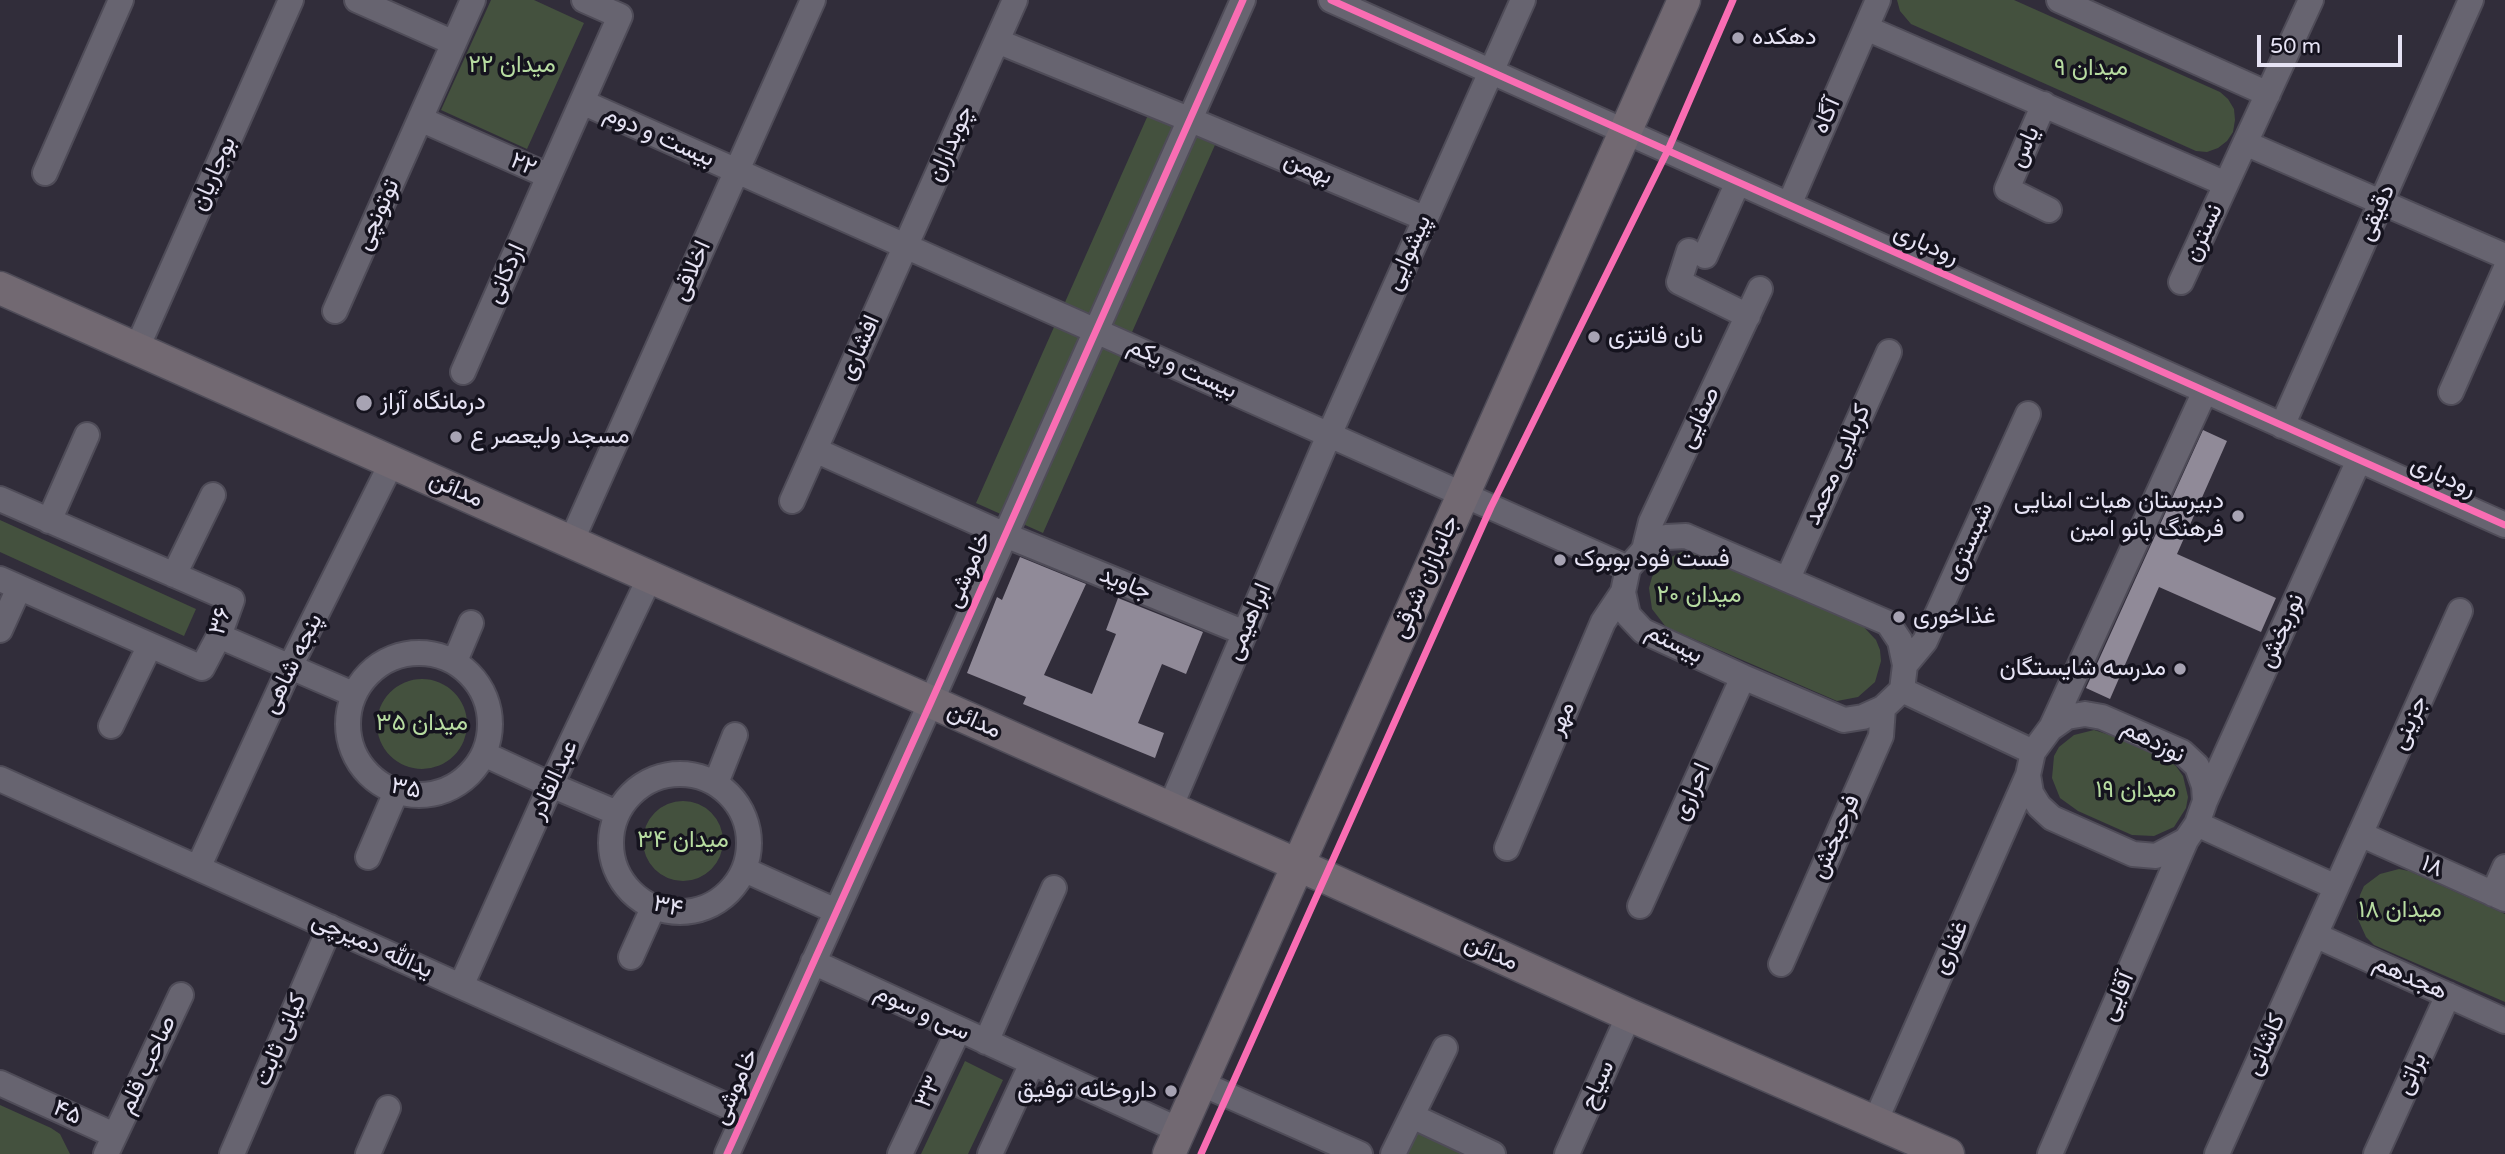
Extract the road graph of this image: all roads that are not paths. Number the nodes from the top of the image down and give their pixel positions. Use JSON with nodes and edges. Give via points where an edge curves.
{"nodes":[{"id":1,"x":121,"y":0,"type":"edge"},
{"id":2,"x":291,"y":0,"type":"edge"},
{"id":3,"x":357,"y":0,"type":"edge"},
{"id":4,"x":473,"y":0,"type":"edge"},
{"id":5,"x":584,"y":0,"type":"edge"},
{"id":6,"x":813,"y":0,"type":"edge"},
{"id":7,"x":1015,"y":0,"type":"edge"},
{"id":8,"x":1243,"y":0,"type":"edge"},
{"id":9,"x":1331,"y":0,"type":"edge"},
{"id":10,"x":1523,"y":0,"type":"edge"},
{"id":11,"x":1684,"y":0,"type":"edge"},
{"id":12,"x":1878,"y":0,"type":"edge"},
{"id":13,"x":2059,"y":0,"type":"edge"},
{"id":14,"x":2311,"y":0,"type":"edge"},
{"id":15,"x":2471,"y":0,"type":"edge"},
{"id":16,"x":2087,"y":6,"type":"edge"},
{"id":17,"x":624,"y":8,"type":"edge"},
{"id":18,"x":1866,"y":28,"type":"junction"},
{"id":19,"x":997,"y":41,"type":"junction"},
{"id":20,"x":454,"y":43,"type":"junction"},
{"id":21,"x":1490,"y":71,"type":"junction"},
{"id":22,"x":2268,"y":94,"type":"junction"},
{"id":23,"x":582,"y":102,"type":"junction"},
{"id":24,"x":2044,"y":104,"type":"junction"},
{"id":25,"x":420,"y":120,"type":"junction"},
{"id":26,"x":1191,"y":120,"type":"junction"},
{"id":27,"x":1625,"y":132,"type":"junction"},
{"id":28,"x":2245,"y":143,"type":"junction"},
{"id":29,"x":737,"y":171,"type":"junction"},
{"id":30,"x":45,"y":173,"type":"dead end"},
{"id":31,"x":549,"y":177,"type":"junction"},
{"id":32,"x":1738,"y":182,"type":"junction"},
{"id":33,"x":2226,"y":184,"type":"junction"},
{"id":34,"x":2381,"y":202,"type":"junction"},
{"id":35,"x":1789,"y":205,"type":"junction"},
{"id":36,"x":2049,"y":210,"type":"dead end"},
{"id":37,"x":1424,"y":218,"type":"junction"},
{"id":38,"x":906,"y":246,"type":"junction"},
{"id":39,"x":2505,"y":256,"type":"edge"},
{"id":40,"x":2505,"y":270,"type":"edge"},
{"id":41,"x":2181,"y":282,"type":"dead end"},
{"id":42,"x":0,"y":288,"type":"edge"},
{"id":43,"x":1760,"y":289,"type":"dead end"},
{"id":44,"x":2498,"y":305,"type":"edge"},
{"id":45,"x":335,"y":311,"type":"dead end"},
{"id":46,"x":1748,"y":316,"type":"junction"},
{"id":47,"x":1096,"y":331,"type":"junction"},
{"id":48,"x":137,"y":348,"type":"junction"},
{"id":49,"x":1889,"y":352,"type":"dead end"},
{"id":50,"x":463,"y":372,"type":"dead end"},
{"id":51,"x":2205,"y":391,"type":"junction"},
{"id":52,"x":2451,"y":392,"type":"dead end"},
{"id":53,"x":2028,"y":414,"type":"dead end"},
{"id":54,"x":2282,"y":426,"type":"junction"},
{"id":55,"x":87,"y":435,"type":"dead end"},
{"id":56,"x":1329,"y":435,"type":"junction"},
{"id":57,"x":815,"y":450,"type":"junction"},
{"id":58,"x":2360,"y":460,"type":"junction"},
{"id":59,"x":392,"y":462,"type":"junction"},
{"id":60,"x":213,"y":495,"type":"dead end"},
{"id":61,"x":1463,"y":495,"type":"junction"},
{"id":62,"x":0,"y":499,"type":"edge"},
{"id":63,"x":792,"y":501,"type":"dead end"},
{"id":64,"x":49,"y":521,"type":"junction"},
{"id":65,"x":2505,"y":525,"type":"edge"},
{"id":66,"x":1005,"y":535,"type":"junction"},
{"id":67,"x":571,"y":542,"type":"junction"},
{"id":68,"x":1632,"y":570,"type":"junction"},
{"id":69,"x":174,"y":575,"type":"junction"},
{"id":70,"x":650,"y":577,"type":"junction"},
{"id":71,"x":1787,"y":578,"type":"junction"},
{"id":72,"x":10,"y":583,"type":"edge"},
{"id":73,"x":2460,"y":611,"type":"dead end"},
{"id":74,"x":471,"y":623,"type":"dead end"},
{"id":75,"x":0,"y":630,"type":"edge"},
{"id":76,"x":1245,"y":633,"type":"junction"},
{"id":77,"x":219,"y":636,"type":"junction"},
{"id":78,"x":149,"y":645,"type":"junction"},
{"id":79,"x":456,"y":662,"type":"junction"},
{"id":80,"x":1905,"y":665,"type":"junction"},
{"id":81,"x":289,"y":667,"type":"junction"},
{"id":82,"x":1743,"y":677,"type":"junction"},
{"id":83,"x":1902,"y":690,"type":"junction"},
{"id":84,"x":353,"y":694,"type":"junction"},
{"id":85,"x":931,"y":702,"type":"junction"},
{"id":86,"x":1883,"y":708,"type":"junction"},
{"id":87,"x":111,"y":726,"type":"dead end"},
{"id":88,"x":2050,"y":729,"type":"junction"},
{"id":89,"x":735,"y":735,"type":"dead end"},
{"id":90,"x":484,"y":754,"type":"junction"},
{"id":91,"x":2030,"y":764,"type":"junction"},
{"id":92,"x":0,"y":779,"type":"edge"},
{"id":93,"x":716,"y":783,"type":"junction"},
{"id":94,"x":551,"y":785,"type":"junction"},
{"id":95,"x":396,"y":792,"type":"junction"},
{"id":96,"x":1170,"y":808,"type":"junction"},
{"id":97,"x":617,"y":813,"type":"junction"},
{"id":98,"x":2196,"y":822,"type":"junction"},
{"id":99,"x":2360,"y":834,"type":"junction"},
{"id":100,"x":1507,"y":848,"type":"dead end"},
{"id":101,"x":368,"y":857,"type":"dead end"},
{"id":102,"x":1298,"y":865,"type":"junction"},
{"id":103,"x":198,"y":867,"type":"junction"},
{"id":104,"x":2505,"y":867,"type":"edge"},
{"id":105,"x":745,"y":870,"type":"junction"},
{"id":106,"x":2336,"y":887,"type":"junction"},
{"id":107,"x":1054,"y":888,"type":"dead end"},
{"id":108,"x":2499,"y":897,"type":"edge"},
{"id":109,"x":1640,"y":906,"type":"dead end"},
{"id":110,"x":653,"y":908,"type":"junction"},
{"id":111,"x":836,"y":911,"type":"junction"},
{"id":112,"x":330,"y":927,"type":"junction"},
{"id":113,"x":2315,"y":935,"type":"junction"},
{"id":114,"x":631,"y":957,"type":"dead end"},
{"id":115,"x":813,"y":962,"type":"junction"},
{"id":116,"x":1781,"y":964,"type":"dead end"},
{"id":117,"x":461,"y":986,"type":"junction"},
{"id":118,"x":181,"y":995,"type":"dead end"},
{"id":119,"x":2448,"y":995,"type":"junction"},
{"id":120,"x":1629,"y":1015,"type":"junction"},
{"id":121,"x":2505,"y":1020,"type":"edge"},
{"id":122,"x":959,"y":1029,"type":"junction"},
{"id":123,"x":986,"y":1042,"type":"junction"},
{"id":124,"x":1445,"y":1048,"type":"dead end"},
{"id":125,"x":1032,"y":1063,"type":"junction"},
{"id":126,"x":0,"y":1083,"type":"edge"},
{"id":127,"x":1200,"y":1083,"type":"junction"},
{"id":128,"x":388,"y":1108,"type":"dead end"},
{"id":129,"x":745,"y":1114,"type":"junction"},
{"id":130,"x":1412,"y":1116,"type":"junction"},
{"id":131,"x":1875,"y":1122,"type":"junction"},
{"id":132,"x":1174,"y":1142,"type":"edge"},
{"id":133,"x":110,"y":1144,"type":"edge"},
{"id":134,"x":232,"y":1154,"type":"edge"},
{"id":135,"x":368,"y":1154,"type":"edge"},
{"id":136,"x":727,"y":1154,"type":"edge"},
{"id":137,"x":900,"y":1154,"type":"edge"},
{"id":138,"x":990,"y":1154,"type":"edge"},
{"id":139,"x":1360,"y":1154,"type":"edge"},
{"id":140,"x":1393,"y":1154,"type":"edge"},
{"id":141,"x":1493,"y":1154,"type":"edge"},
{"id":142,"x":1567,"y":1154,"type":"edge"},
{"id":143,"x":1948,"y":1154,"type":"edge"},
{"id":144,"x":2050,"y":1154,"type":"edge"},
{"id":145,"x":2217,"y":1154,"type":"edge"},
{"id":146,"x":2376,"y":1154,"type":"edge"}],
"edges":[{"from":1,"to":30,"type":"street"},
{"from":2,"to":48,"type":"street","name":"بوجاریان"},
{"from":3,"to":20,"type":"street"},
{"from":4,"to":20,"type":"street"},
{"from":5,"to":17,"type":"street","name":"۲۲"},
{"from":6,"to":29,"type":"street","name":"اخلاقی"},
{"from":7,"to":19,"type":"street","name":"چوبداران"},
{"from":8,"to":26,"type":"street","name":"خاموشی"},
{"from":9,"to":21,"type":"street","name":"رودباری"},
{"from":10,"to":21,"type":"street","name":"پیشوایی"},
{"from":11,"to":27,"type":"main road","name":"جانبازان شرقی"},
{"from":12,"to":18,"type":"street"},
{"from":13,"to":16,"type":"street"},
{"from":14,"to":22,"type":"street"},
{"from":15,"to":34,"type":"street","name":"دقیقی"},
{"from":16,"to":22,"type":"street"},
{"from":17,"to":23,"type":"street","name":"۲۲"},
{"from":18,"to":24,"type":"street"},
{"from":18,"to":35,"type":"street","name":"آگاه"},
{"from":19,"to":26,"type":"street"},
{"from":19,"to":38,"type":"street","name":"چوبداران"},
{"from":20,"to":25,"type":"street"},
{"from":21,"to":27,"type":"street","name":"رودباری"},
{"from":21,"to":37,"type":"street","name":"پیشوایی"},
{"from":22,"to":28,"type":"street"},
{"from":23,"to":29,"type":"street","name":"بیست و دوم"},
{"from":23,"to":31,"type":"street","name":"۲۲"},
{"from":24,"to":33,"type":"street"},
{"from":24,"to":36,"type":"street","name":"یاس","via":[[2007,189]]},
{"from":25,"to":31,"type":"street","name":"۲۲"},
{"from":25,"to":45,"type":"street","name":"توتونچی"},
{"from":26,"to":37,"type":"street","name":"بهمن"},
{"from":26,"to":47,"type":"street","name":"خاموشی"},
{"from":27,"to":32,"type":"street","name":"رودباری"},
{"from":27,"to":61,"type":"main road","name":"جانبازان شرقی"},
{"from":28,"to":33,"type":"street"},
{"from":28,"to":34,"type":"street"},
{"from":29,"to":38,"type":"street","name":"بیست و یکم"},
{"from":29,"to":67,"type":"street","name":"اخلاقی"},
{"from":31,"to":50,"type":"street","name":"اردکانی"},
{"from":32,"to":35,"type":"street","name":"رودباری"},
{"from":32,"to":46,"type":"street","via":[[1679,282]]},
{"from":33,"to":41,"type":"street","name":"نسترن"},
{"from":34,"to":39,"type":"street"},
{"from":34,"to":54,"type":"street","name":"دقیقی"},
{"from":35,"to":51,"type":"street","name":"رودباری"},
{"from":37,"to":56,"type":"street","name":"پیشوایی"},
{"from":38,"to":47,"type":"street","name":"بیست و یکم"},
{"from":38,"to":57,"type":"street","name":"افشاری"},
{"from":40,"to":44,"type":"street"},
{"from":42,"to":48,"type":"main road","name":"مدائن"},
{"from":43,"to":46,"type":"street","name":"صفایی"},
{"from":44,"to":52,"type":"street"},
{"from":46,"to":68,"type":"street","name":"صفایی"},
{"from":47,"to":56,"type":"street","name":"بیست و یکم"},
{"from":47,"to":66,"type":"street","name":"خاموشی"},
{"from":48,"to":59,"type":"main road","name":"مدائن"},
{"from":49,"to":71,"type":"street","name":"کربلایی محمد"},
{"from":51,"to":54,"type":"street","name":"رودباری"},
{"from":51,"to":88,"type":"street"},
{"from":53,"to":80,"type":"street","name":"شبستری","via":[[1925,641]]},
{"from":54,"to":58,"type":"street","name":"رودباری"},
{"from":55,"to":64,"type":"street"},
{"from":56,"to":61,"type":"street","name":"بیست و یکم"},
{"from":56,"to":76,"type":"street","name":"ابراهیمی"},
{"from":57,"to":63,"type":"street","name":"افشاری"},
{"from":57,"to":66,"type":"street"},
{"from":58,"to":65,"type":"street","name":"رودباری"},
{"from":58,"to":98,"type":"street","name":"نوربخش"},
{"from":59,"to":67,"type":"main road","name":"مدائن"},
{"from":59,"to":81,"type":"street","name":"پنجه شاهی"},
{"from":60,"to":69,"type":"street"},
{"from":61,"to":68,"type":"street","name":"بیست و یکم"},
{"from":61,"to":102,"type":"main road","name":"جانبازان شرقی"},
{"from":62,"to":64,"type":"street","name":"۳۶"},
{"from":64,"to":69,"type":"street","name":"۳۶"},
{"from":66,"to":76,"type":"street","name":"جاوید"},
{"from":66,"to":85,"type":"street","name":"خاموشی"},
{"from":67,"to":70,"type":"main road","name":"مدائن"},
{"from":68,"to":71,"type":"street","via":[[1666,537],[1686,536]]},
{"from":68,"to":82,"type":"street","name":"بیستم","via":[[1628,615],[1643,631]]},
{"from":68,"to":100,"type":"street","name":"مهر","via":[[1603,622]]},
{"from":69,"to":77,"type":"street","name":"۳۶","via":[[232,600]]},
{"from":70,"to":85,"type":"main road","name":"مدائن"},
{"from":70,"to":94,"type":"street","name":"عبدالقادر"},
{"from":71,"to":80,"type":"street","via":[[1888,623],[1900,641]]},
{"from":72,"to":75,"type":"street"},
{"from":72,"to":78,"type":"street","name":"۳۶"},
{"from":73,"to":99,"type":"street","name":"جزینی"},
{"from":74,"to":79,"type":"street"},
{"from":76,"to":96,"type":"street","name":"ابراهیمی"},
{"from":77,"to":78,"type":"street","name":"۳۶","via":[[202,668]]},
{"from":77,"to":81,"type":"street"},
{"from":78,"to":87,"type":"street"},
{"from":79,"to":84,"type":"street","via":[[433,653],[409,653],[386,660],[367,674]]},
{"from":79,"to":90,"type":"street","name":"۳۵","via":[[484,692],[490,734]]},
{"from":80,"to":83,"type":"street"},
{"from":81,"to":84,"type":"street"},
{"from":81,"to":103,"type":"street","name":"پنجه شاهی"},
{"from":82,"to":86,"type":"street","name":"بیستم","via":[[1844,720]]},
{"from":82,"to":109,"type":"street","name":"احراری"},
{"from":83,"to":86,"type":"street","name":"بیستم"},
{"from":83,"to":91,"type":"street"},
{"from":84,"to":95,"type":"street","name":"۳۵","via":[[347,718],[349,742],[359,764],[375,781]]},
{"from":85,"to":96,"type":"main road","name":"مدائن"},
{"from":85,"to":111,"type":"street","name":"خاموشی"},
{"from":86,"to":116,"type":"street","name":"فرحبخش","via":[[1881,736]]},
{"from":88,"to":91,"type":"street","name":"نوزدهم"},
{"from":88,"to":98,"type":"street","name":"نوزدهم","via":[[2067,717],[2085,713],[2182,752],[2197,766],[2204,786]]},
{"from":89,"to":93,"type":"street"},
{"from":90,"to":94,"type":"street"},
{"from":90,"to":95,"type":"street","name":"۳۵","via":[[457,785],[417,796]]},
{"from":91,"to":98,"type":"street","via":[[2035,800],[2052,818],[2133,855],[2156,856]]},
{"from":91,"to":131,"type":"street","name":"غفاری"},
{"from":92,"to":103,"type":"street","name":"یدالله دمیرچی"},
{"from":93,"to":97,"type":"street","via":[[694,775],[671,774],[640,787]]},
{"from":93,"to":105,"type":"street","via":[[743,811],[750,850]]},
{"from":94,"to":97,"type":"street"},
{"from":94,"to":117,"type":"street","name":"عبدالقادر"},
{"from":95,"to":101,"type":"street"},
{"from":96,"to":102,"type":"main road","name":"مدائن"},
{"from":97,"to":110,"type":"street","name":"۳۴","via":[[611,834],[612,857],[634,896]]},
{"from":98,"to":106,"type":"street"},
{"from":98,"to":144,"type":"street","name":"آقایی"},
{"from":99,"to":106,"type":"street","name":"جزینی"},
{"from":99,"to":108,"type":"street","name":"۱۸"},
{"from":102,"to":120,"type":"main road","name":"مدائن"},
{"from":102,"to":127,"type":"main road","name":"جانبازان شرقی"},
{"from":103,"to":112,"type":"street","name":"یدالله دمیرچی"},
{"from":104,"to":108,"type":"street"},
{"from":105,"to":110,"type":"street","name":"۳۴","via":[[733,889],[716,903],[674,913]]},
{"from":105,"to":111,"type":"street"},
{"from":106,"to":113,"type":"street","name":"کاشانی"},
{"from":107,"to":123,"type":"street"},
{"from":110,"to":114,"type":"street"},
{"from":111,"to":115,"type":"street","name":"خاموشی"},
{"from":112,"to":117,"type":"street","name":"یدالله دمیرچی"},
{"from":112,"to":134,"type":"street","name":"کیانی ثابت"},
{"from":113,"to":119,"type":"street","name":"هجدهم"},
{"from":113,"to":145,"type":"street","name":"کاشانی"},
{"from":115,"to":122,"type":"street","name":"سی و سوم"},
{"from":115,"to":129,"type":"street","name":"خاموشی"},
{"from":117,"to":129,"type":"street","name":"یدالله دمیرچی"},
{"from":118,"to":133,"type":"street","name":"صاحب قلم"},
{"from":119,"to":121,"type":"street","name":"هجدهم"},
{"from":119,"to":146,"type":"street","name":"براتی"},
{"from":120,"to":131,"type":"main road","name":"مدائن"},
{"from":120,"to":142,"type":"street","name":"سیاح"},
{"from":122,"to":123,"type":"street","name":"سی و سوم"},
{"from":122,"to":137,"type":"street","name":"۳۳"},
{"from":123,"to":125,"type":"street","name":"سی و سوم"},
{"from":124,"to":130,"type":"street"},
{"from":125,"to":132,"type":"street","name":"سی و سوم"},
{"from":125,"to":138,"type":"street"},
{"from":126,"to":133,"type":"street","name":"۴۵"},
{"from":127,"to":132,"type":"main road","name":"جانبازان شرقی"},
{"from":127,"to":139,"type":"street"},
{"from":128,"to":135,"type":"street"},
{"from":129,"to":136,"type":"street","name":"خاموشی"},
{"from":130,"to":140,"type":"street"},
{"from":130,"to":141,"type":"street"},
{"from":131,"to":143,"type":"main road","name":"مدائن"}]}
